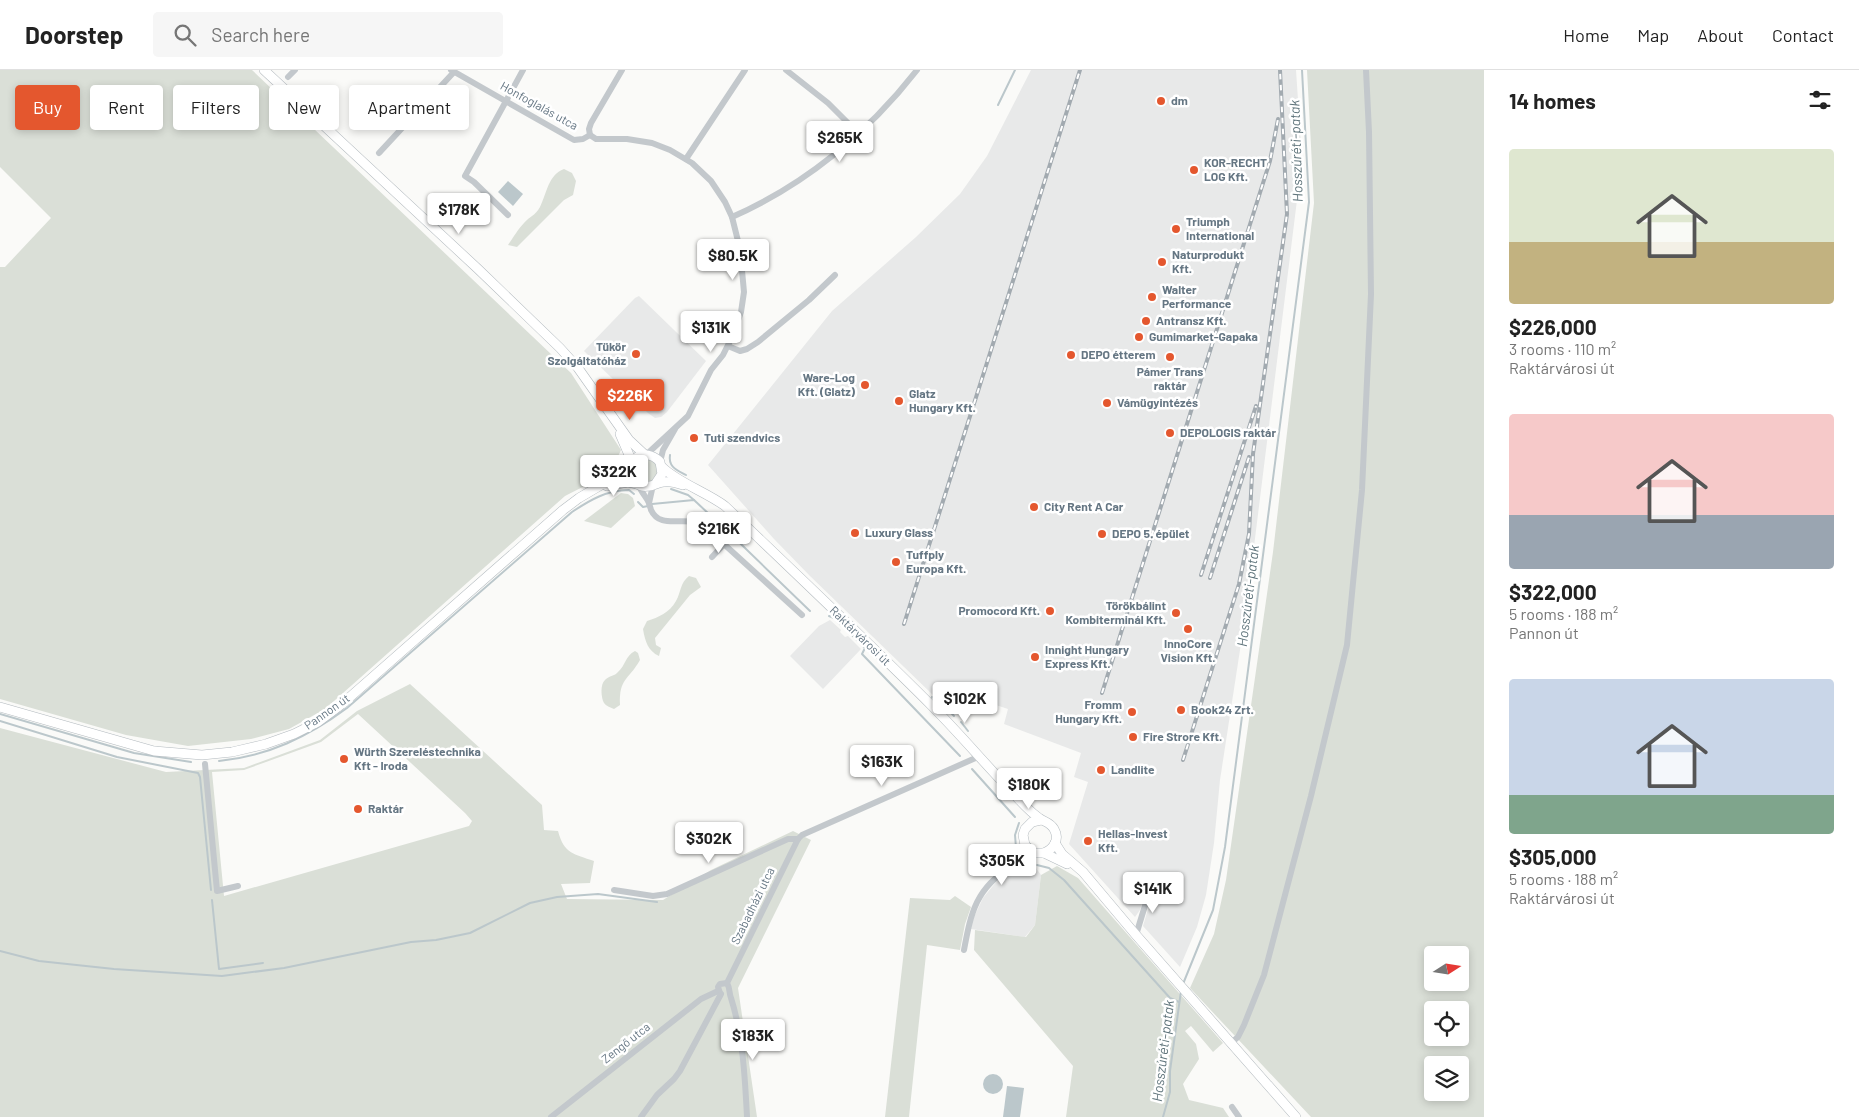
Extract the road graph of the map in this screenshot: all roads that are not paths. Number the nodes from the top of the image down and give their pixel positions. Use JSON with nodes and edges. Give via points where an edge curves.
{"nodes":[{"id":1,"x":264,"y":70,"type":"edge"},
{"id":2,"x":295,"y":70,"type":"edge"},
{"id":3,"x":523,"y":70,"type":"edge"},
{"id":4,"x":622,"y":70,"type":"edge"},
{"id":5,"x":745,"y":70,"type":"edge"},
{"id":6,"x":786,"y":70,"type":"edge"},
{"id":7,"x":917,"y":70,"type":"edge"},
{"id":8,"x":1366,"y":70,"type":"edge"},
{"id":9,"x":453,"y":71,"type":"edge"},
{"id":10,"x":288,"y":77,"type":"dead end"},
{"id":11,"x":441,"y":85,"type":"edge"},
{"id":12,"x":505,"y":101,"type":"junction"},
{"id":13,"x":400,"y":130,"type":"edge"},
{"id":14,"x":858,"y":133,"type":"junction"},
{"id":15,"x":590,"y":135,"type":"junction"},
{"id":16,"x":379,"y":152,"type":"dead end"},
{"id":17,"x":686,"y":159,"type":"junction"},
{"id":18,"x":508,"y":215,"type":"dead end"},
{"id":19,"x":732,"y":217,"type":"junction"},
{"id":20,"x":834,"y":275,"type":"dead end"},
{"id":21,"x":728,"y":346,"type":"junction"},
{"id":22,"x":601,"y":402,"type":"junction"},
{"id":23,"x":675,"y":429,"type":"junction"},
{"id":24,"x":646,"y":454,"type":"junction"},
{"id":25,"x":631,"y":465,"type":"junction"},
{"id":26,"x":661,"y":465,"type":"junction"},
{"id":27,"x":654,"y":484,"type":"junction"},
{"id":28,"x":638,"y":485,"type":"junction"},
{"id":29,"x":698,"y":489,"type":"junction"},
{"id":30,"x":590,"y":492,"type":"junction"},
{"id":31,"x":649,"y":503,"type":"junction"},
{"id":32,"x":724,"y":544,"type":"junction"},
{"id":33,"x":712,"y":556,"type":"dead end"},
{"id":34,"x":802,"y":615,"type":"dead end"},
{"id":35,"x":0,"y":707,"type":"edge"},
{"id":36,"x":980,"y":756,"type":"junction"},
{"id":37,"x":204,"y":764,"type":"dead end"},
{"id":38,"x":1013,"y":794,"type":"junction"},
{"id":39,"x":1042,"y":820,"type":"junction"},
{"id":40,"x":1027,"y":826,"type":"junction"},
{"id":41,"x":798,"y":839,"type":"junction"},
{"id":42,"x":1024,"y":842,"type":"junction"},
{"id":43,"x":1055,"y":843,"type":"junction"},
{"id":44,"x":1034,"y":853,"type":"junction"},
{"id":45,"x":1044,"y":853,"type":"junction"},
{"id":46,"x":1012,"y":866,"type":"dead end"},
{"id":47,"x":1088,"y":879,"type":"junction"},
{"id":48,"x":238,"y":886,"type":"dead end"},
{"id":49,"x":1151,"y":886,"type":"dead end"},
{"id":50,"x":614,"y":890,"type":"dead end"},
{"id":51,"x":1136,"y":935,"type":"junction"},
{"id":52,"x":964,"y":950,"type":"dead end"},
{"id":53,"x":727,"y":984,"type":"junction"},
{"id":54,"x":729,"y":991,"type":"junction"},
{"id":55,"x":719,"y":992,"type":"junction"},
{"id":56,"x":1231,"y":1043,"type":"junction"},
{"id":57,"x":1232,"y":1107,"type":"dead end"},
{"id":58,"x":551,"y":1117,"type":"edge"},
{"id":59,"x":641,"y":1117,"type":"edge"},
{"id":60,"x":747,"y":1117,"type":"edge"},
{"id":61,"x":1239,"y":1117,"type":"edge"},
{"id":62,"x":1296,"y":1117,"type":"edge"}],
"edges":[{"from":1,"to":22,"type":"main road","via":[[560,348]]},
{"from":2,"to":10,"type":"street"},
{"from":3,"to":12,"type":"street"},
{"from":4,"to":15,"type":"street","via":[[591,123]]},
{"from":5,"to":17,"type":"street"},
{"from":6,"to":14,"type":"street","via":[[828,103]]},
{"from":7,"to":14,"type":"street","via":[[900,92]]},
{"from":8,"to":56,"type":"street","via":[[1371,294],[1362,490],[1347,645],[1264,975],[1244,1025]]},
{"from":9,"to":11,"type":"street"},
{"from":9,"to":12,"type":"street","name":"Honfoglalás utca"},
{"from":12,"to":15,"type":"street","name":"Honfoglalás utca","via":[[574,140]]},
{"from":12,"to":18,"type":"street","via":[[465,176]]},
{"from":13,"to":16,"type":"street"},
{"from":14,"to":19,"type":"street","via":[[813,171]]},
{"from":15,"to":17,"type":"street","name":"Honfoglalás utca","via":[[596,140],[646,142]]},
{"from":17,"to":19,"type":"street","name":"Honfoglalás utca","via":[[714,185]]},
{"from":19,"to":21,"type":"street","name":"Honfoglalás utca","via":[[744,286],[741,312]]},
{"from":20,"to":21,"type":"street","via":[[758,342],[740,351]]},
{"from":21,"to":23,"type":"street","name":"Honfoglalás utca","via":[[711,370],[688,416]]},
{"from":22,"to":24,"type":"main road","name":"Raktárvárosi út","via":[[633,444]]},
{"from":22,"to":25,"type":"main road","via":[[625,444]]},
{"from":23,"to":24,"type":"street"},
{"from":23,"to":26,"type":"street","via":[[663,450]]},
{"from":24,"to":25,"type":"main road","via":[[637,457]]},
{"from":24,"to":26,"type":"main road","name":"Raktárvárosi út","via":[[654,456]]},
{"from":25,"to":28,"type":"main road","via":[[631,477]]},
{"from":25,"to":30,"type":"main road","name":"Pannon út"},
{"from":26,"to":27,"type":"main road","via":[[660,478]]},
{"from":26,"to":29,"type":"main road","name":"Raktárvárosi út"},
{"from":27,"to":28,"type":"main road","name":"Raktárvárosi út"},
{"from":27,"to":29,"type":"main road","name":"Raktárvárosi út","via":[[670,482]]},
{"from":27,"to":31,"type":"street"},
{"from":28,"to":30,"type":"main road","name":"Pannon út","via":[[628,482]]},
{"from":28,"to":31,"type":"street"},
{"from":29,"to":36,"type":"main road","name":"Raktárvárosi út","via":[[731,512],[902,676]]},
{"from":30,"to":35,"type":"main road","name":"Pannon út","via":[[562,510],[342,704],[318,722],[294,734],[232,752],[190,755],[154,751]]},
{"from":31,"to":32,"type":"street","via":[[660,520],[695,521]]},
{"from":32,"to":33,"type":"street"},
{"from":32,"to":34,"type":"street"},
{"from":36,"to":38,"type":"main road","name":"Raktárvárosi út"},
{"from":36,"to":41,"type":"street","via":[[809,830]]},
{"from":37,"to":48,"type":"street","via":[[217,891]]},
{"from":38,"to":39,"type":"main road","name":"Raktárvárosi út"},
{"from":38,"to":40,"type":"main road","name":"Raktárvárosi út","via":[[1024,811]]},
{"from":39,"to":40,"type":"main road"},
{"from":39,"to":43,"type":"main road","name":"Raktárvárosi út","via":[[1054,829]]},
{"from":40,"to":42,"type":"main road"},
{"from":41,"to":50,"type":"street","via":[[788,839],[662,895]]},
{"from":41,"to":53,"type":"street","name":"Szabadházi utca"},
{"from":42,"to":44,"type":"main road"},
{"from":42,"to":44,"type":"street","via":[[1013,866]]},
{"from":43,"to":45,"type":"main road"},
{"from":43,"to":47,"type":"main road","name":"Raktárvárosi út"},
{"from":44,"to":45,"type":"main road","name":"Raktárvárosi út"},
{"from":45,"to":47,"type":"main road","name":"Raktárvárosi út"},
{"from":46,"to":52,"type":"street","via":[[995,877],[978,900]]},
{"from":47,"to":51,"type":"main road","name":"Raktárvárosi út"},
{"from":49,"to":51,"type":"street"},
{"from":51,"to":56,"type":"main road","name":"Raktárvárosi út"},
{"from":53,"to":54,"type":"street"},
{"from":53,"to":55,"type":"street","via":[[720,984]]},
{"from":54,"to":55,"type":"street","via":[[727,994]]},
{"from":54,"to":60,"type":"street","via":[[740,1044]]},
{"from":55,"to":58,"type":"street","name":"Zengő utca","via":[[701,999]]},
{"from":55,"to":59,"type":"street","via":[[680,1072]]},
{"from":56,"to":62,"type":"main road","name":"Raktárvárosi út"},
{"from":57,"to":61,"type":"street"}]}
